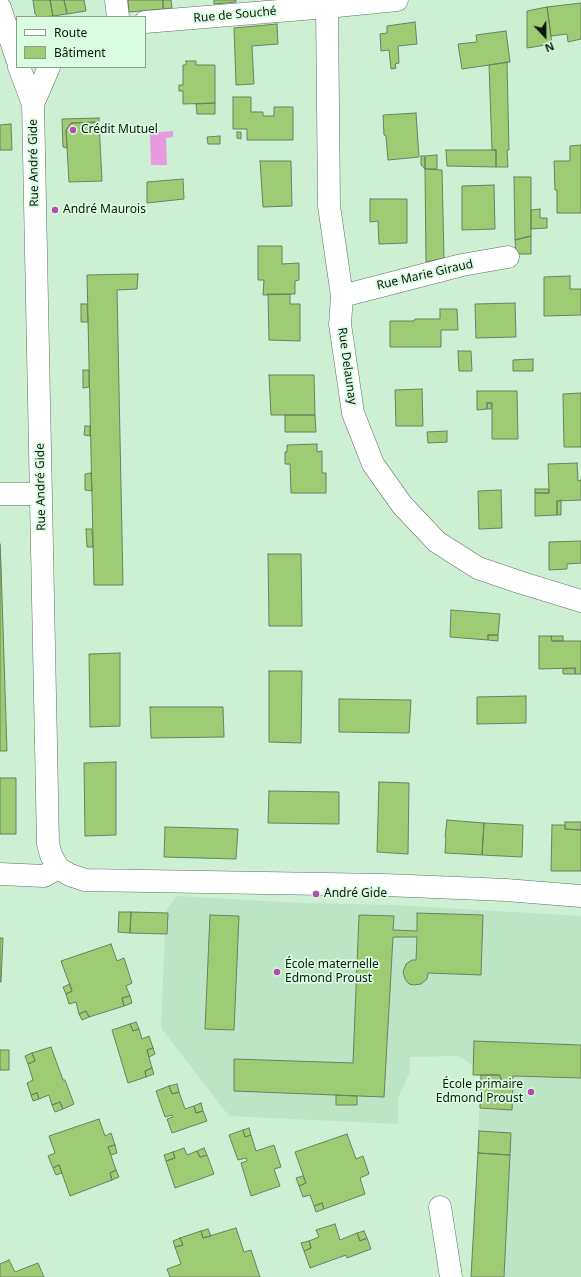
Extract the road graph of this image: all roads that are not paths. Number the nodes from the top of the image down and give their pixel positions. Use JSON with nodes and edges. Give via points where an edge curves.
{"nodes":[{"id":1,"x":116,"y":0,"type":"edge"},
{"id":2,"x":397,"y":0,"type":"edge"},
{"id":3,"x":327,"y":7,"type":"junction"},
{"id":4,"x":0,"y":8,"type":"edge"},
{"id":5,"x":118,"y":16,"type":"edge"},
{"id":6,"x":146,"y":22,"type":"edge"},
{"id":7,"x":11,"y":46,"type":"edge"},
{"id":8,"x":20,"y":68,"type":"edge"},
{"id":9,"x":49,"y":68,"type":"edge"},
{"id":10,"x":33,"y":104,"type":"junction"},
{"id":11,"x":508,"y":257,"type":"dead end"},
{"id":12,"x":342,"y":296,"type":"junction"},
{"id":13,"x":0,"y":494,"type":"edge"},
{"id":14,"x":41,"y":494,"type":"junction"},
{"id":15,"x":581,"y":601,"type":"edge"},
{"id":16,"x":58,"y":868,"type":"junction"},
{"id":17,"x":0,"y":874,"type":"edge"},
{"id":18,"x":581,"y":896,"type":"edge"},
{"id":19,"x":440,"y":1207,"type":"dead end"},
{"id":20,"x":451,"y":1277,"type":"edge"}],
"edges":[{"from":1,"to":5,"type":"street"},
{"from":2,"to":3,"type":"street","name":"Rue de Souché"},
{"from":3,"to":6,"type":"street","name":"Rue de Souché"},
{"from":3,"to":12,"type":"street","name":"Rue Delaunay","via":[[329,206]]},
{"from":4,"to":7,"type":"street"},
{"from":8,"to":10,"type":"street","name":"Rue André Gide"},
{"from":9,"to":10,"type":"street","name":"Rue André Gide"},
{"from":10,"to":14,"type":"street","name":"Rue André Gide"},
{"from":11,"to":12,"type":"street","name":"Rue Marie Giraud"},
{"from":12,"to":15,"type":"street","name":"Rue Delaunay","via":[[340,324],[353,413],[373,464],[402,505],[437,542],[478,568]]},
{"from":13,"to":14,"type":"street"},
{"from":14,"to":16,"type":"street","name":"Rue André Gide","via":[[48,844]]},
{"from":16,"to":17,"type":"street","via":[[44,876]]},
{"from":16,"to":18,"type":"street","via":[[70,875],[90,880],[385,885]]},
{"from":19,"to":20,"type":"street"}]}
